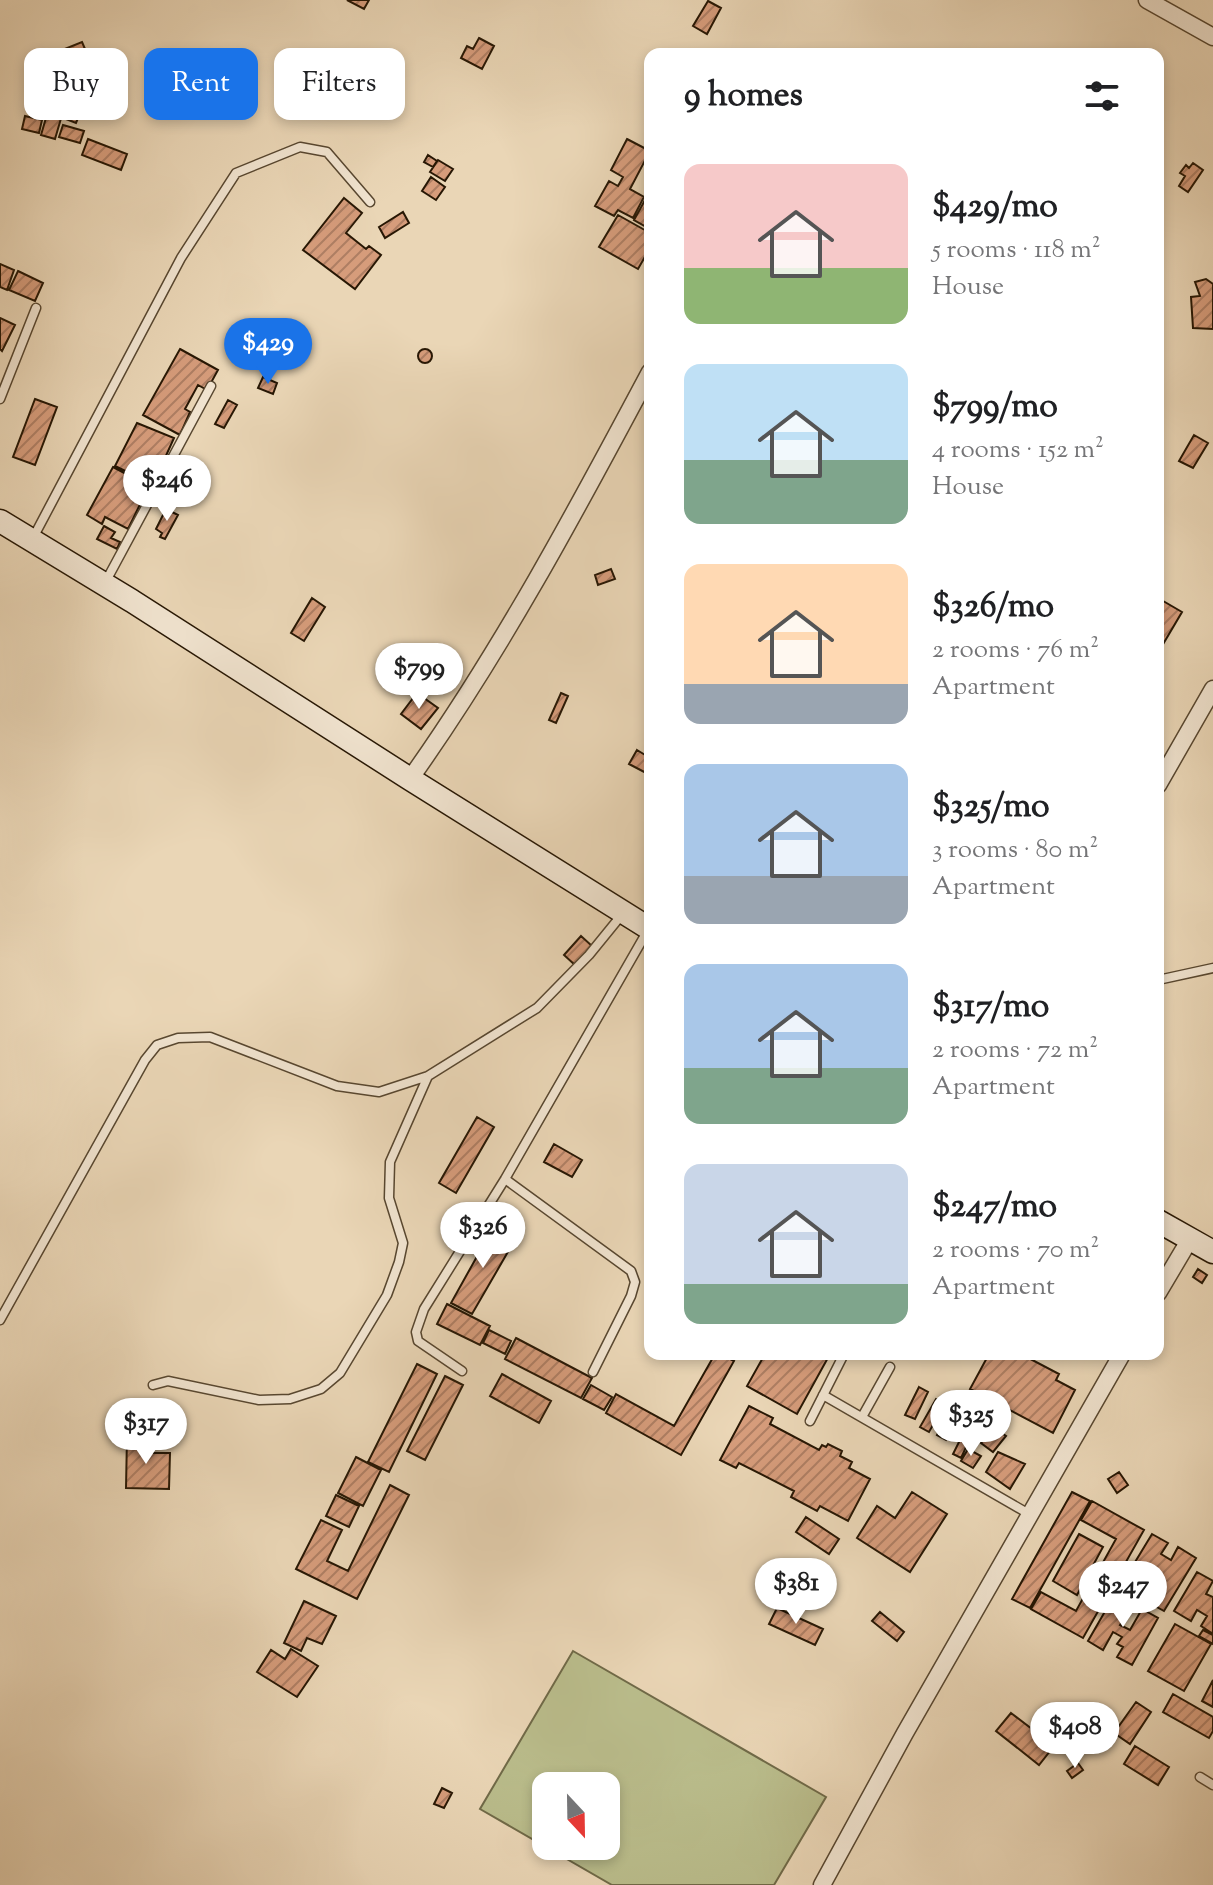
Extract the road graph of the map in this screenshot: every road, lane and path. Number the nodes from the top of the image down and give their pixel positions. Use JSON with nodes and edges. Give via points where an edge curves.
{"nodes":[{"id":1,"x":1147,"y":0,"type":"edge"},
{"id":2,"x":1213,"y":37,"type":"edge"},
{"id":3,"x":370,"y":202,"type":"dead end"},
{"id":4,"x":36,"y":308,"type":"dead end"},
{"id":5,"x":644,"y":383,"type":"edge"},
{"id":6,"x":211,"y":386,"type":"dead end"},
{"id":7,"x":0,"y":399,"type":"edge"},
{"id":8,"x":0,"y":521,"type":"edge"},
{"id":9,"x":32,"y":539,"type":"junction"},
{"id":10,"x":104,"y":585,"type":"junction"},
{"id":11,"x":1213,"y":689,"type":"edge"},
{"id":12,"x":1164,"y":775,"type":"edge"},
{"id":13,"x":410,"y":779,"type":"junction"},
{"id":14,"x":624,"y":912,"type":"junction"},
{"id":15,"x":644,"y":924,"type":"edge"},
{"id":16,"x":644,"y":938,"type":"edge"},
{"id":17,"x":1213,"y":968,"type":"edge"},
{"id":18,"x":1164,"y":979,"type":"edge"},
{"id":19,"x":428,"y":1076,"type":"junction"},
{"id":20,"x":505,"y":1179,"type":"junction"},
{"id":21,"x":1164,"y":1224,"type":"edge"},
{"id":22,"x":1190,"y":1239,"type":"junction"},
{"id":23,"x":1213,"y":1252,"type":"edge"},
{"id":24,"x":1164,"y":1283,"type":"edge"},
{"id":25,"x":0,"y":1320,"type":"edge"},
{"id":26,"x":841,"y":1360,"type":"edge"},
{"id":27,"x":1119,"y":1360,"type":"edge"},
{"id":28,"x":890,"y":1367,"type":"dead end"},
{"id":29,"x":462,"y":1371,"type":"dead end"},
{"id":30,"x":593,"y":1372,"type":"dead end"},
{"id":31,"x":153,"y":1385,"type":"dead end"},
{"id":32,"x":823,"y":1395,"type":"junction"},
{"id":33,"x":862,"y":1417,"type":"junction"},
{"id":34,"x":810,"y":1421,"type":"dead end"},
{"id":35,"x":1029,"y":1514,"type":"junction"},
{"id":36,"x":1200,"y":1777,"type":"dead end"},
{"id":37,"x":1213,"y":1785,"type":"edge"},
{"id":38,"x":822,"y":1885,"type":"edge"}],
"edges":[{"from":1,"to":2,"type":"street"},
{"from":3,"to":9,"type":"lane","via":[[327,152],[300,147],[236,173],[181,258]]},
{"from":4,"to":7,"type":"lane"},
{"from":5,"to":13,"type":"street","via":[[511,625]]},
{"from":6,"to":10,"type":"lane"},
{"from":8,"to":9,"type":"main road"},
{"from":9,"to":10,"type":"main road"},
{"from":10,"to":13,"type":"main road"},
{"from":11,"to":12,"type":"street"},
{"from":13,"to":14,"type":"main road"},
{"from":14,"to":15,"type":"main road"},
{"from":14,"to":19,"type":"lane","via":[[537,1008]]},
{"from":16,"to":20,"type":"lane"},
{"from":17,"to":18,"type":"lane"},
{"from":19,"to":25,"type":"lane","via":[[379,1092],[337,1086],[210,1037],[157,1045]]},
{"from":19,"to":31,"type":"lane","via":[[390,1162],[389,1198],[403,1243],[399,1262],[387,1295],[340,1373],[321,1389],[290,1399],[259,1400],[168,1381]]},
{"from":20,"to":29,"type":"lane","via":[[424,1309],[416,1332],[418,1341]]},
{"from":20,"to":30,"type":"lane","via":[[631,1271],[631,1296]]},
{"from":21,"to":22,"type":"main road"},
{"from":22,"to":23,"type":"main road"},
{"from":22,"to":24,"type":"street"},
{"from":26,"to":32,"type":"lane"},
{"from":27,"to":35,"type":"street"},
{"from":28,"to":33,"type":"lane"},
{"from":32,"to":33,"type":"lane"},
{"from":32,"to":34,"type":"lane"},
{"from":33,"to":35,"type":"lane"},
{"from":35,"to":38,"type":"street"},
{"from":36,"to":37,"type":"lane"}]}
